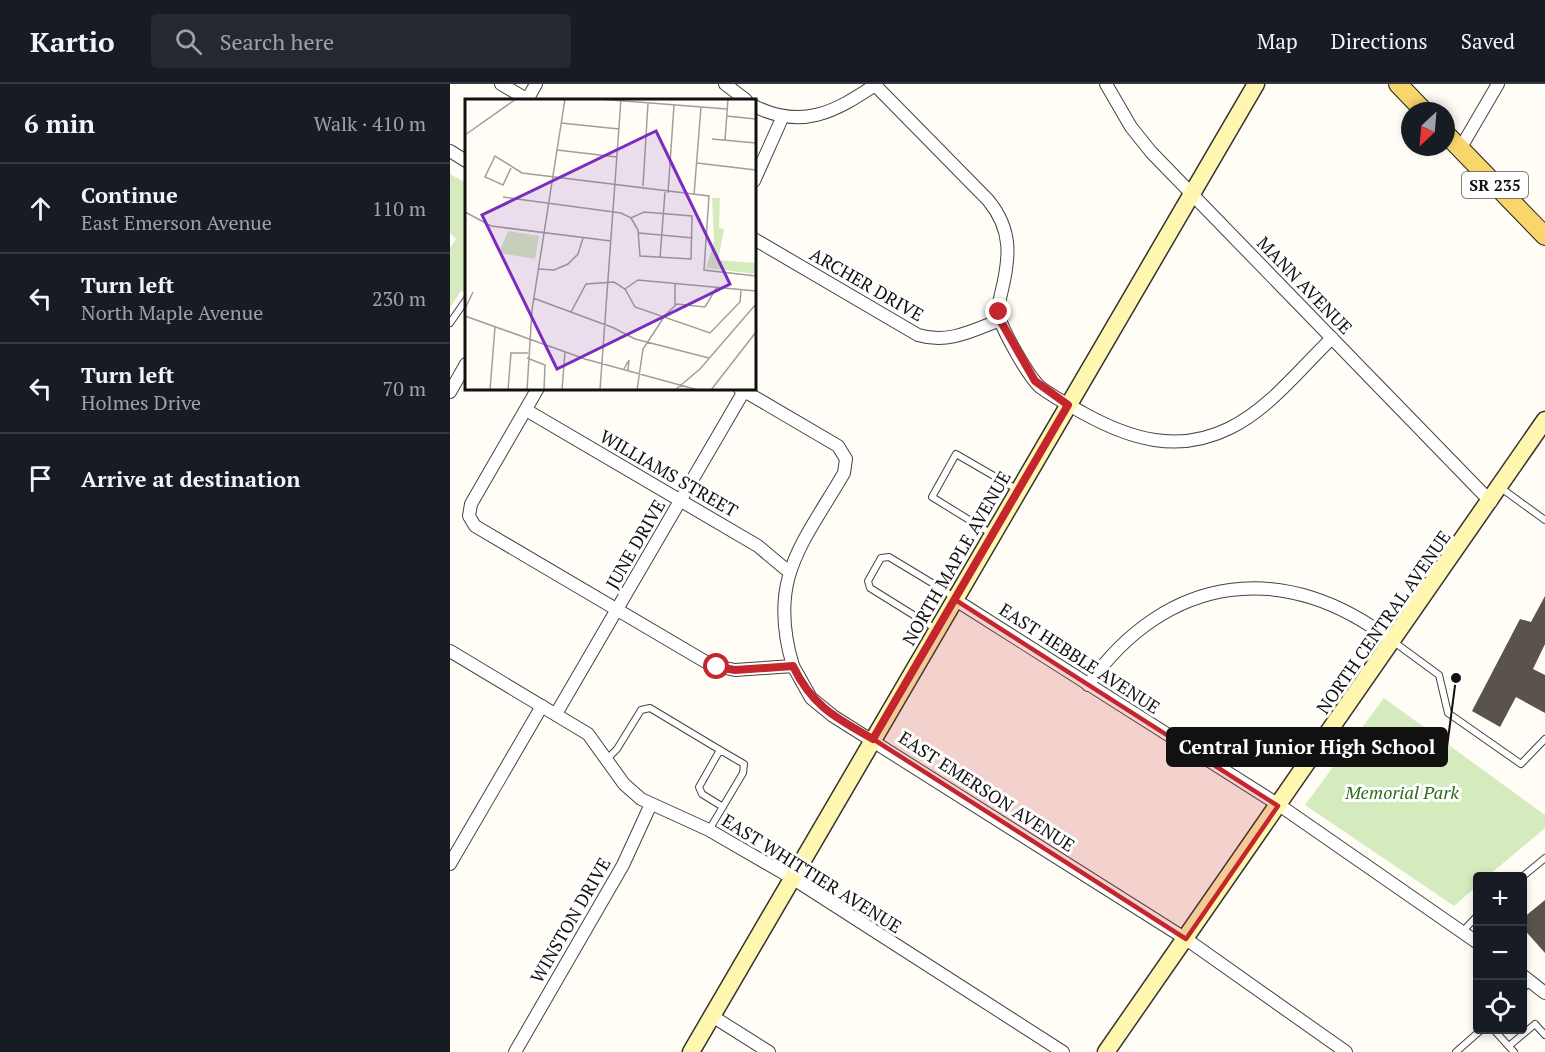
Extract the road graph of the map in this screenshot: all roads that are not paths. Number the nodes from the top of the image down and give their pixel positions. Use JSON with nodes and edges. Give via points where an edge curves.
{"nodes":[{"id":1,"x":501,"y":84,"type":"edge"},
{"id":2,"x":536,"y":84,"type":"edge"},
{"id":3,"x":725,"y":84,"type":"edge"},
{"id":4,"x":874,"y":84,"type":"edge"},
{"id":5,"x":1106,"y":84,"type":"edge"},
{"id":6,"x":1256,"y":84,"type":"edge"},
{"id":7,"x":1398,"y":84,"type":"edge"},
{"id":8,"x":1498,"y":84,"type":"edge"},
{"id":9,"x":525,"y":99,"type":"edge"},
{"id":10,"x":528,"y":99,"type":"edge"},
{"id":11,"x":745,"y":99,"type":"edge"},
{"id":12,"x":1415,"y":102,"type":"edge"},
{"id":13,"x":756,"y":107,"type":"edge"},
{"id":14,"x":783,"y":116,"type":"junction"},
{"id":15,"x":1455,"y":144,"type":"edge"},
{"id":16,"x":1460,"y":149,"type":"junction"},
{"id":17,"x":450,"y":151,"type":"edge"},
{"id":18,"x":465,"y":160,"type":"edge"},
{"id":19,"x":756,"y":177,"type":"edge"},
{"id":20,"x":1192,"y":194,"type":"junction"},
{"id":21,"x":1545,"y":236,"type":"edge"},
{"id":22,"x":756,"y":239,"type":"edge"},
{"id":23,"x":465,"y":301,"type":"edge"},
{"id":24,"x":1000,"y":320,"type":"junction"},
{"id":25,"x":450,"y":323,"type":"edge"},
{"id":26,"x":1332,"y":338,"type":"junction"},
{"id":27,"x":465,"y":366,"type":"edge"},
{"id":28,"x":537,"y":390,"type":"edge"},
{"id":29,"x":742,"y":390,"type":"edge"},
{"id":30,"x":450,"y":393,"type":"edge"},
{"id":31,"x":1068,"y":405,"type":"junction"},
{"id":32,"x":526,"y":410,"type":"junction"},
{"id":33,"x":1545,"y":420,"type":"edge"},
{"id":34,"x":1501,"y":487,"type":"junction"},
{"id":35,"x":1018,"y":490,"type":"junction"},
{"id":36,"x":681,"y":501,"type":"junction"},
{"id":37,"x":1491,"y":502,"type":"junction"},
{"id":38,"x":1545,"y":520,"type":"edge"},
{"id":39,"x":992,"y":534,"type":"junction"},
{"id":40,"x":789,"y":572,"type":"junction"},
{"id":41,"x":954,"y":599,"type":"junction"},
{"id":42,"x":617,"y":610,"type":"junction"},
{"id":43,"x":937,"y":629,"type":"junction"},
{"id":44,"x":1393,"y":642,"type":"junction"},
{"id":45,"x":450,"y":651,"type":"edge"},
{"id":46,"x":793,"y":666,"type":"junction"},
{"id":47,"x":1088,"y":685,"type":"junction"},
{"id":48,"x":542,"y":706,"type":"junction"},
{"id":49,"x":556,"y":714,"type":"junction"},
{"id":50,"x":873,"y":739,"type":"junction"},
{"id":51,"x":1545,"y":739,"type":"edge"},
{"id":52,"x":720,"y":750,"type":"junction"},
{"id":53,"x":606,"y":759,"type":"junction"},
{"id":54,"x":651,"y":804,"type":"junction"},
{"id":55,"x":1278,"y":806,"type":"junction"},
{"id":56,"x":723,"y":807,"type":"junction"},
{"id":57,"x":709,"y":830,"type":"junction"},
{"id":58,"x":1545,"y":858,"type":"edge"},
{"id":59,"x":450,"y":864,"type":"edge"},
{"id":60,"x":1527,"y":873,"type":"edge"},
{"id":61,"x":792,"y":878,"type":"junction"},
{"id":62,"x":1473,"y":920,"type":"edge"},
{"id":63,"x":1462,"y":932,"type":"junction"},
{"id":64,"x":1186,"y":939,"type":"junction"},
{"id":65,"x":1473,"y":940,"type":"edge"},
{"id":66,"x":1527,"y":983,"type":"edge"},
{"id":67,"x":1545,"y":993,"type":"edge"},
{"id":68,"x":712,"y":1016,"type":"junction"},
{"id":69,"x":1476,"y":1034,"type":"edge"},
{"id":70,"x":1498,"y":1034,"type":"edge"},
{"id":71,"x":1545,"y":1035,"type":"edge"},
{"id":72,"x":1509,"y":1046,"type":"junction"},
{"id":73,"x":515,"y":1052,"type":"edge"},
{"id":74,"x":691,"y":1052,"type":"edge"},
{"id":75,"x":769,"y":1052,"type":"edge"},
{"id":76,"x":1064,"y":1052,"type":"edge"},
{"id":77,"x":1106,"y":1052,"type":"edge"},
{"id":78,"x":1346,"y":1052,"type":"edge"},
{"id":79,"x":1456,"y":1052,"type":"edge"},
{"id":80,"x":1514,"y":1052,"type":"edge"}],
"edges":[{"from":1,"to":9,"type":"street"},
{"from":2,"to":10,"type":"street"},
{"from":3,"to":11,"type":"street"},
{"from":4,"to":14,"type":"street","via":[[828,113]]},
{"from":4,"to":24,"type":"street","via":[[988,200],[1000,218],[1010,253],[999,305]]},
{"from":5,"to":20,"type":"street","name":"MANN AVENUE","via":[[1138,137]]},
{"from":6,"to":20,"type":"main road","name":"NORTH MAPLE AVENUE"},
{"from":7,"to":12,"type":"main road"},
{"from":8,"to":16,"type":"street"},
{"from":13,"to":14,"type":"street"},
{"from":14,"to":19,"type":"street"},
{"from":15,"to":16,"type":"main road","number":"SR 235"},
{"from":16,"to":21,"type":"main road","number":"SR 235"},
{"from":17,"to":18,"type":"street"},
{"from":20,"to":26,"type":"street","name":"MANN AVENUE"},
{"from":20,"to":31,"type":"main road","name":"NORTH MAPLE AVENUE"},
{"from":22,"to":24,"type":"street","name":"ARCHER DRIVE","via":[[918,335],[951,338]]},
{"from":23,"to":25,"type":"lane"},
{"from":24,"to":31,"type":"street","via":[[1035,381]]},
{"from":26,"to":31,"type":"street","via":[[1254,413],[1229,429],[1203,438],[1170,442],[1139,439]]},
{"from":26,"to":37,"type":"street","name":"MANN AVENUE"},
{"from":27,"to":30,"type":"street"},
{"from":28,"to":32,"type":"street"},
{"from":29,"to":36,"type":"street","name":"JUNE DRIVE"},
{"from":29,"to":40,"type":"street","name":"EAST EMERSON AVENUE","via":[[838,446],[846,459],[844,473]]},
{"from":31,"to":35,"type":"main road","name":"NORTH MAPLE AVENUE"},
{"from":32,"to":36,"type":"street","name":"WILLIAMS STREET"},
{"from":32,"to":42,"type":"street","via":[[469,510],[475,526]]},
{"from":33,"to":34,"type":"main road","name":"NORTH CENTRAL AVENUE"},
{"from":34,"to":37,"type":"main road","name":"NORTH CENTRAL AVENUE"},
{"from":34,"to":38,"type":"lane"},
{"from":35,"to":39,"type":"main road","name":"NORTH MAPLE AVENUE"},
{"from":35,"to":39,"type":"lane","via":[[956,454],[932,497]]},
{"from":36,"to":40,"type":"street","name":"WILLIAMS STREET","via":[[758,546]]},
{"from":36,"to":42,"type":"street","name":"JUNE DRIVE"},
{"from":37,"to":44,"type":"main road","name":"NORTH CENTRAL AVENUE"},
{"from":39,"to":41,"type":"main road","name":"NORTH MAPLE AVENUE"},
{"from":40,"to":46,"type":"street","name":"EAST EMERSON AVENUE","via":[[783,603]]},
{"from":41,"to":43,"type":"main road","name":"NORTH MAPLE AVENUE"},
{"from":41,"to":43,"type":"lane","via":[[889,557],[881,558],[868,581],[870,588]]},
{"from":41,"to":47,"type":"street","name":"EAST HEBBLE AVENUE"},
{"from":42,"to":46,"type":"street","via":[[717,667],[735,670]]},
{"from":42,"to":49,"type":"street","name":"JUNE DRIVE"},
{"from":43,"to":50,"type":"main road","name":"NORTH MAPLE AVENUE"},
{"from":44,"to":47,"type":"street","via":[[1356,615],[1314,597],[1271,589],[1230,590],[1190,600],[1152,619],[1117,648]]},
{"from":44,"to":51,"type":"lane","via":[[1439,675],[1448,713],[1521,764]]},
{"from":44,"to":55,"type":"main road","name":"NORTH CENTRAL AVENUE"},
{"from":45,"to":48,"type":"street"},
{"from":46,"to":50,"type":"street","name":"EAST EMERSON AVENUE","via":[[816,703]]},
{"from":47,"to":55,"type":"street","name":"EAST HEBBLE AVENUE"},
{"from":48,"to":49,"type":"street","name":"EAST WHITTIER AVENUE"},
{"from":48,"to":59,"type":"street"},
{"from":49,"to":53,"type":"street","name":"EAST WHITTIER AVENUE","via":[[588,734]]},
{"from":50,"to":61,"type":"main road","name":"NORTH MAPLE AVENUE"},
{"from":50,"to":64,"type":"street","name":"EAST EMERSON AVENUE"},
{"from":52,"to":53,"type":"lane","via":[[650,708],[641,710],[617,749]]},
{"from":52,"to":56,"type":"lane","via":[[699,788]]},
{"from":52,"to":56,"type":"lane","via":[[744,764],[743,773]]},
{"from":53,"to":54,"type":"street","name":"EAST WHITTIER AVENUE","via":[[631,791]]},
{"from":54,"to":57,"type":"street","name":"EAST WHITTIER AVENUE"},
{"from":54,"to":73,"type":"street","name":"WINSTON DRIVE","via":[[623,865]]},
{"from":55,"to":63,"type":"street","name":"EAST HEBBLE AVENUE"},
{"from":55,"to":64,"type":"main road","name":"NORTH CENTRAL AVENUE"},
{"from":56,"to":57,"type":"lane"},
{"from":57,"to":61,"type":"street","name":"EAST WHITTIER AVENUE"},
{"from":58,"to":60,"type":"lane"},
{"from":61,"to":68,"type":"main road","name":"NORTH MAPLE AVENUE"},
{"from":61,"to":76,"type":"street","name":"EAST WHITTIER AVENUE"},
{"from":62,"to":63,"type":"lane"},
{"from":63,"to":65,"type":"street","name":"EAST HEBBLE AVENUE"},
{"from":64,"to":77,"type":"main road","name":"NORTH CENTRAL AVENUE"},
{"from":64,"to":78,"type":"street","name":"EAST EMERSON AVENUE"},
{"from":66,"to":67,"type":"street"},
{"from":68,"to":74,"type":"main road","name":"NORTH MAPLE AVENUE"},
{"from":68,"to":75,"type":"street"},
{"from":69,"to":79,"type":"lane"},
{"from":70,"to":72,"type":"lane"},
{"from":71,"to":72,"type":"lane","via":[[1535,1024]]},
{"from":72,"to":80,"type":"lane"}]}
